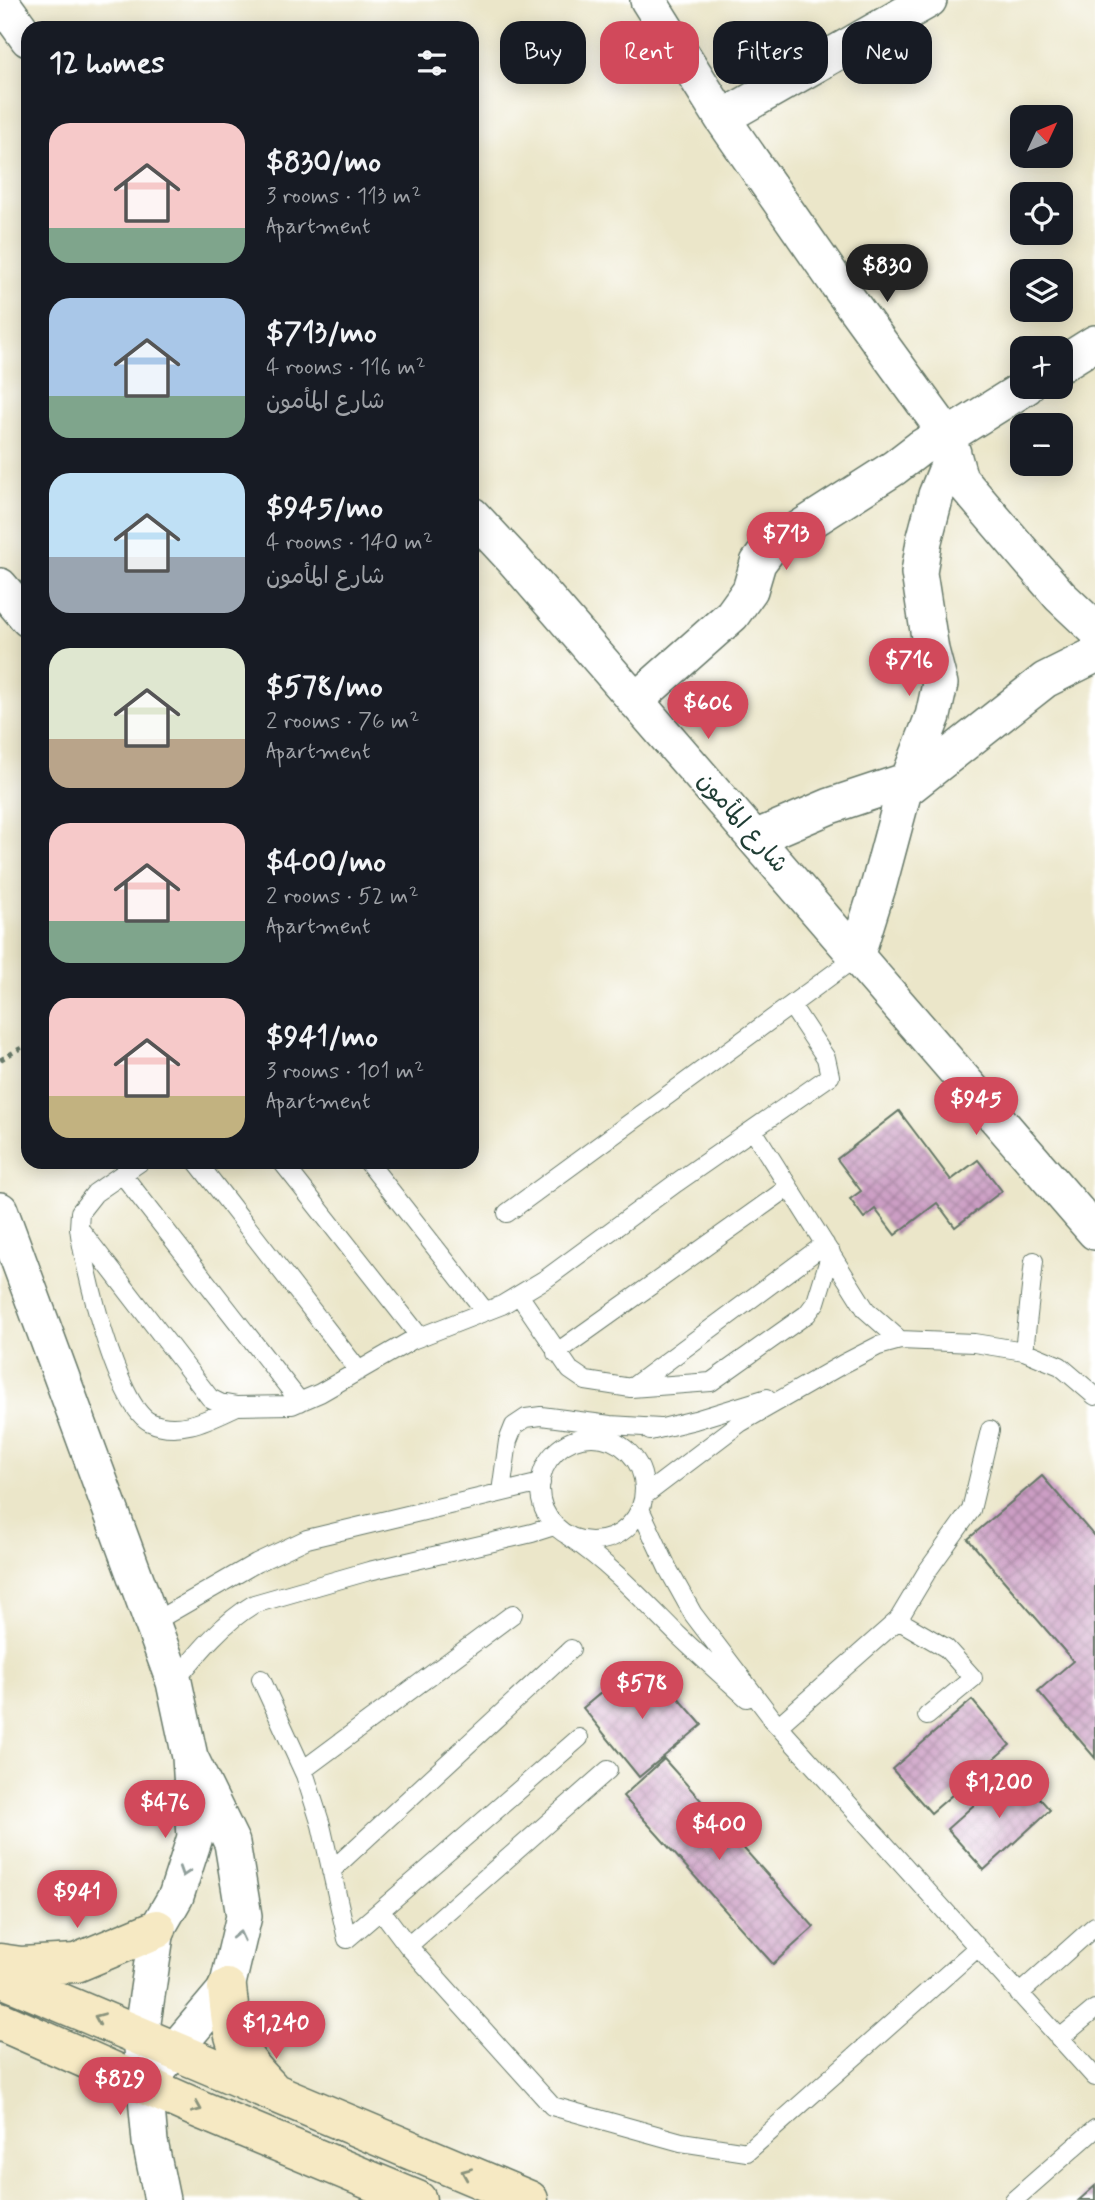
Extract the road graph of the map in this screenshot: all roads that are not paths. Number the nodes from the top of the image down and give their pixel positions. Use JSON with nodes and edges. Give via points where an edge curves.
{"nodes":[{"id":1,"x":648,"y":0,"type":"edge"},
{"id":2,"x":929,"y":0,"type":"edge"},
{"id":3,"x":0,"y":1,"type":"edge"},
{"id":4,"x":21,"y":30,"type":"edge"},
{"id":5,"x":722,"y":118,"type":"junction"},
{"id":6,"x":1095,"y":343,"type":"edge"},
{"id":7,"x":1073,"y":357,"type":"edge"},
{"id":8,"x":1010,"y":399,"type":"edge"},
{"id":9,"x":951,"y":444,"type":"junction"},
{"id":10,"x":479,"y":523,"type":"edge"},
{"id":11,"x":0,"y":586,"type":"edge"},
{"id":12,"x":21,"y":611,"type":"edge"},
{"id":13,"x":1095,"y":629,"type":"edge"},
{"id":14,"x":1095,"y":655,"type":"edge"},
{"id":15,"x":635,"y":701,"type":"junction"},
{"id":16,"x":906,"y":786,"type":"junction"},
{"id":17,"x":755,"y":838,"type":"junction"},
{"id":18,"x":856,"y":957,"type":"junction"},
{"id":19,"x":791,"y":1005,"type":"junction"},
{"id":20,"x":752,"y":1130,"type":"junction"},
{"id":21,"x":130,"y":1169,"type":"edge"},
{"id":22,"x":202,"y":1169,"type":"edge"},
{"id":23,"x":288,"y":1169,"type":"edge"},
{"id":24,"x":373,"y":1169,"type":"edge"},
{"id":25,"x":122,"y":1174,"type":"junction"},
{"id":26,"x":789,"y":1188,"type":"junction"},
{"id":27,"x":0,"y":1210,"type":"edge"},
{"id":28,"x":507,"y":1213,"type":"dead end"},
{"id":29,"x":79,"y":1228,"type":"junction"},
{"id":30,"x":1095,"y":1232,"type":"edge"},
{"id":31,"x":828,"y":1249,"type":"junction"},
{"id":32,"x":1034,"y":1261,"type":"dead end"},
{"id":33,"x":519,"y":1295,"type":"junction"},
{"id":34,"x":485,"y":1311,"type":"junction"},
{"id":35,"x":420,"y":1337,"type":"junction"},
{"id":36,"x":900,"y":1340,"type":"junction"},
{"id":37,"x":1024,"y":1351,"type":"junction"},
{"id":38,"x":556,"y":1353,"type":"junction"},
{"id":39,"x":359,"y":1371,"type":"junction"},
{"id":40,"x":800,"y":1387,"type":"junction"},
{"id":41,"x":631,"y":1388,"type":"junction"},
{"id":42,"x":1095,"y":1396,"type":"edge"},
{"id":43,"x":299,"y":1402,"type":"junction"},
{"id":44,"x":237,"y":1406,"type":"junction"},
{"id":45,"x":660,"y":1428,"type":"junction"},
{"id":46,"x":990,"y":1430,"type":"dead end"},
{"id":47,"x":612,"y":1440,"type":"junction"},
{"id":48,"x":541,"y":1483,"type":"junction"},
{"id":49,"x":501,"y":1492,"type":"junction"},
{"id":50,"x":643,"y":1503,"type":"junction"},
{"id":51,"x":561,"y":1531,"type":"junction"},
{"id":52,"x":513,"y":1614,"type":"dead end"},
{"id":53,"x":898,"y":1620,"type":"junction"},
{"id":54,"x":152,"y":1623,"type":"junction"},
{"id":55,"x":571,"y":1649,"type":"dead end"},
{"id":56,"x":261,"y":1679,"type":"dead end"},
{"id":57,"x":174,"y":1682,"type":"junction"},
{"id":58,"x":927,"y":1716,"type":"dead end"},
{"id":59,"x":778,"y":1726,"type":"junction"},
{"id":60,"x":579,"y":1738,"type":"dead end"},
{"id":61,"x":190,"y":1757,"type":"junction"},
{"id":62,"x":303,"y":1770,"type":"junction"},
{"id":63,"x":608,"y":1770,"type":"dead end"},
{"id":64,"x":331,"y":1871,"type":"junction"},
{"id":65,"x":381,"y":1910,"type":"junction"},
{"id":66,"x":1095,"y":1926,"type":"edge"},
{"id":67,"x":157,"y":1929,"type":"junction"},
{"id":68,"x":408,"y":1946,"type":"junction"},
{"id":69,"x":977,"y":1948,"type":"junction"},
{"id":70,"x":0,"y":1963,"type":"edge"},
{"id":71,"x":0,"y":1977,"type":"edge"},
{"id":72,"x":227,"y":1988,"type":"junction"},
{"id":73,"x":1019,"y":1994,"type":"junction"},
{"id":74,"x":1095,"y":2009,"type":"edge"},
{"id":75,"x":0,"y":2021,"type":"edge"},
{"id":76,"x":1059,"y":2039,"type":"junction"},
{"id":77,"x":159,"y":2043,"type":"junction"},
{"id":78,"x":1095,"y":2077,"type":"edge"},
{"id":79,"x":145,"y":2085,"type":"junction"},
{"id":80,"x":274,"y":2092,"type":"junction"},
{"id":81,"x":1095,"y":2129,"type":"edge"},
{"id":82,"x":162,"y":2200,"type":"edge"},
{"id":83,"x":417,"y":2200,"type":"edge"},
{"id":84,"x":529,"y":2200,"type":"edge"},
{"id":85,"x":1014,"y":2200,"type":"edge"}],
"edges":[{"from":1,"to":5,"type":"street"},
{"from":2,"to":5,"type":"street"},
{"from":3,"to":4,"type":"street"},
{"from":5,"to":9,"type":"street"},
{"from":6,"to":7,"type":"street"},
{"from":8,"to":9,"type":"street"},
{"from":9,"to":13,"type":"street","via":[[960,479],[1060,596]]},
{"from":9,"to":15,"type":"street","via":[[933,440],[794,532],[779,537],[758,563],[750,590],[733,615]]},
{"from":9,"to":16,"type":"street","via":[[919,573],[940,684]]},
{"from":10,"to":15,"type":"street","name":"شارع المأمون"},
{"from":11,"to":12,"type":"street"},
{"from":14,"to":16,"type":"street","via":[[1045,680]]},
{"from":15,"to":17,"type":"street","name":"شارع المأمون"},
{"from":16,"to":17,"type":"street","via":[[830,806]]},
{"from":16,"to":18,"type":"street"},
{"from":17,"to":18,"type":"street","name":"شارع المأمون"},
{"from":18,"to":19,"type":"lane"},
{"from":18,"to":30,"type":"street","name":"شارع المأمون"},
{"from":19,"to":20,"type":"lane","via":[[826,1058],[830,1076]]},
{"from":19,"to":28,"type":"lane"},
{"from":20,"to":26,"type":"lane"},
{"from":20,"to":33,"type":"lane"},
{"from":21,"to":25,"type":"lane"},
{"from":22,"to":39,"type":"lane"},
{"from":23,"to":35,"type":"lane"},
{"from":24,"to":34,"type":"lane"},
{"from":25,"to":29,"type":"lane","via":[[95,1193],[80,1212]]},
{"from":25,"to":43,"type":"lane"},
{"from":26,"to":31,"type":"lane"},
{"from":26,"to":38,"type":"lane"},
{"from":27,"to":54,"type":"street"},
{"from":29,"to":44,"type":"lane","via":[[211,1398]]},
{"from":29,"to":44,"type":"lane","via":[[91,1291],[134,1408],[149,1422],[168,1426],[193,1425]]},
{"from":31,"to":36,"type":"lane","via":[[866,1310]]},
{"from":31,"to":41,"type":"lane"},
{"from":31,"to":41,"type":"lane","via":[[816,1302],[807,1314],[733,1368],[711,1382]]},
{"from":32,"to":37,"type":"lane"},
{"from":33,"to":34,"type":"lane"},
{"from":33,"to":38,"type":"lane"},
{"from":34,"to":35,"type":"lane"},
{"from":35,"to":39,"type":"lane"},
{"from":36,"to":37,"type":"lane","via":[[974,1343]]},
{"from":36,"to":40,"type":"lane","via":[[878,1346]]},
{"from":37,"to":42,"type":"lane","via":[[1060,1366]]},
{"from":38,"to":41,"type":"lane","via":[[586,1381]]},
{"from":39,"to":43,"type":"lane"},
{"from":40,"to":45,"type":"lane"},
{"from":40,"to":50,"type":"lane","via":[[740,1423]]},
{"from":43,"to":44,"type":"lane"},
{"from":45,"to":47,"type":"lane"},
{"from":45,"to":49,"type":"lane","via":[[526,1418],[514,1426],[508,1441]]},
{"from":46,"to":53,"type":"lane","via":[[971,1510]]},
{"from":47,"to":48,"type":"lane","via":[[577,1438],[561,1447],[549,1460]]},
{"from":47,"to":50,"type":"lane","via":[[637,1462],[644,1478]]},
{"from":48,"to":49,"type":"lane"},
{"from":48,"to":51,"type":"lane","via":[[544,1511]]},
{"from":49,"to":54,"type":"lane","via":[[307,1539]]},
{"from":50,"to":51,"type":"lane","via":[[631,1525],[603,1541],[586,1541]]},
{"from":50,"to":59,"type":"lane","via":[[668,1569],[693,1614]]},
{"from":51,"to":57,"type":"lane","via":[[533,1533],[369,1571],[254,1604],[229,1622]]},
{"from":51,"to":59,"type":"lane","via":[[619,1575]]},
{"from":52,"to":62,"type":"lane"},
{"from":53,"to":58,"type":"lane","via":[[946,1648],[973,1678]]},
{"from":53,"to":59,"type":"lane"},
{"from":54,"to":57,"type":"street"},
{"from":55,"to":64,"type":"lane"},
{"from":56,"to":62,"type":"lane"},
{"from":57,"to":61,"type":"street"},
{"from":59,"to":69,"type":"lane"},
{"from":60,"to":65,"type":"lane"},
{"from":61,"to":67,"type":"street","one_way":true,"via":[[195,1837],[176,1896]]},
{"from":72,"to":61,"type":"street","one_way":true,"via":[[244,1916],[232,1843]]},
{"from":62,"to":64,"type":"lane"},
{"from":63,"to":68,"type":"lane"},
{"from":64,"to":65,"type":"lane","via":[[347,1939]]},
{"from":65,"to":68,"type":"lane"},
{"from":66,"to":73,"type":"lane"},
{"from":67,"to":70,"type":"main road","via":[[76,1963]]},
{"from":67,"to":77,"type":"street"},
{"from":68,"to":69,"type":"lane","via":[[552,2106],[681,2142],[747,2152]]},
{"from":69,"to":73,"type":"lane"},
{"from":77,"to":71,"type":"main road","one_way":true},
{"from":72,"to":77,"type":"street"},
{"from":72,"to":80,"type":"main road","via":[[232,2037],[246,2063]]},
{"from":73,"to":76,"type":"lane"},
{"from":74,"to":76,"type":"lane"},
{"from":75,"to":79,"type":"main road"},
{"from":76,"to":78,"type":"lane"},
{"from":77,"to":79,"type":"street"},
{"from":77,"to":80,"type":"main road"},
{"from":79,"to":82,"type":"street","via":[[150,2143]]},
{"from":79,"to":83,"type":"main road","one_way":true},
{"from":84,"to":80,"type":"main road","one_way":true},
{"from":81,"to":85,"type":"lane"}]}
